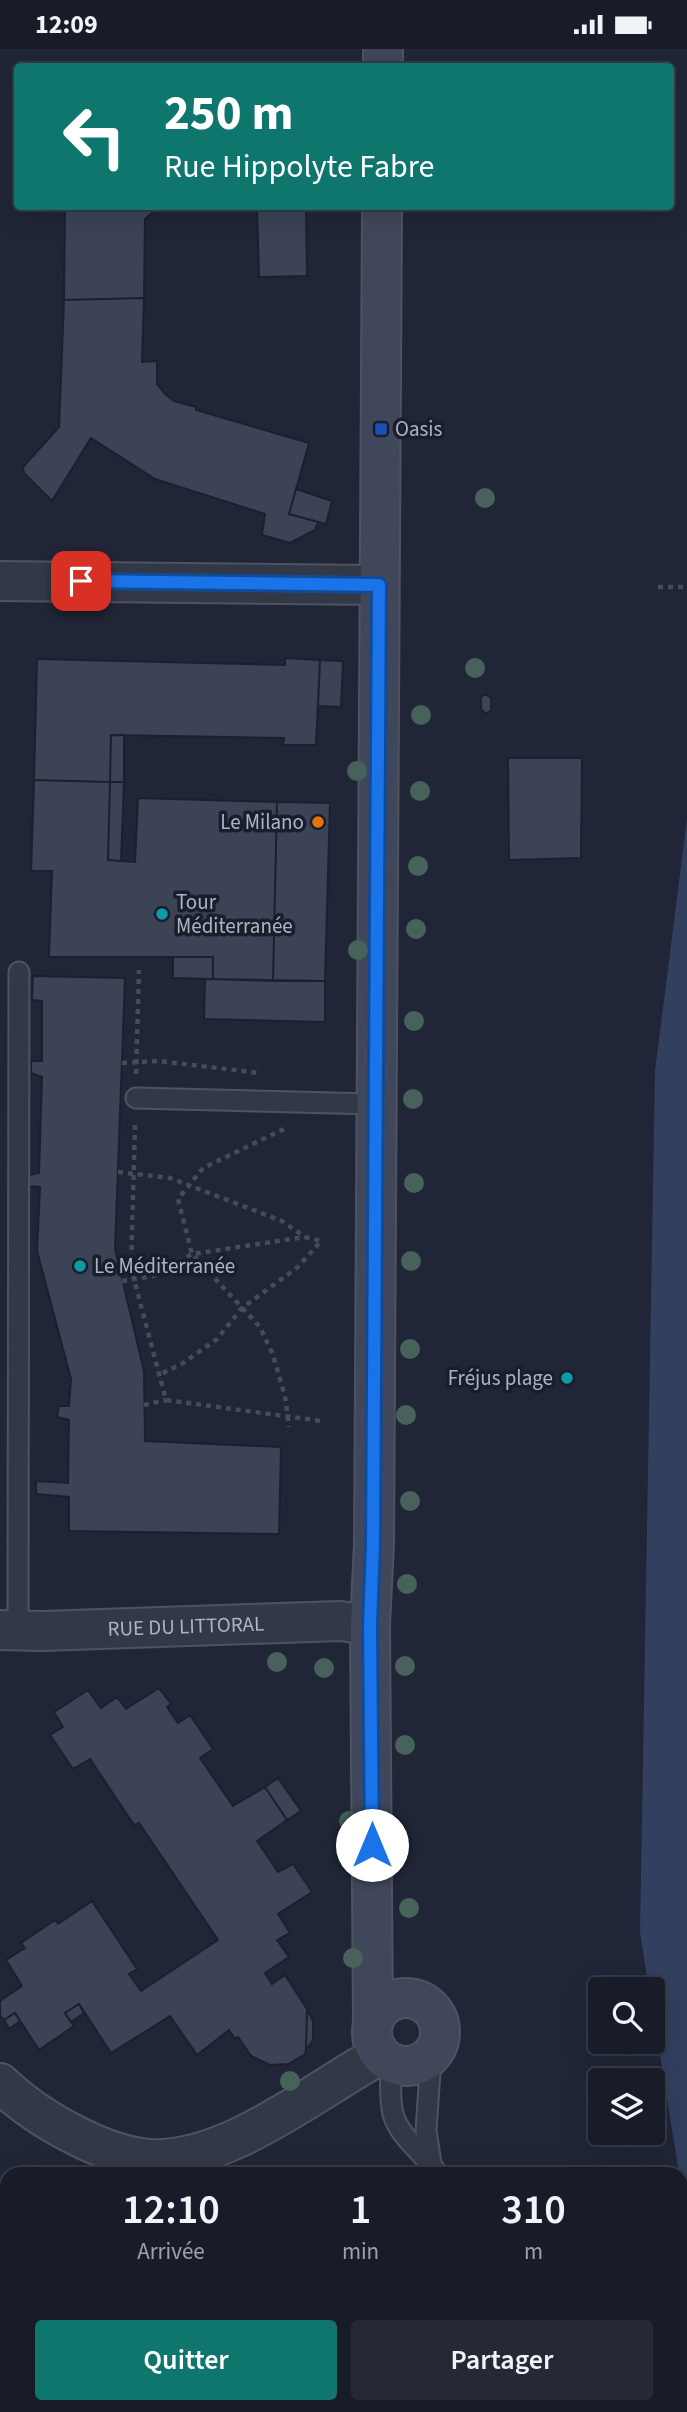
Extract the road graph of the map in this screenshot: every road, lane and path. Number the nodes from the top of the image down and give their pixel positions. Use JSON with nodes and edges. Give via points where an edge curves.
{"nodes":[{"id":1,"x":382,"y":210,"type":"edge"},
{"id":2,"x":0,"y":581,"type":"edge"},
{"id":3,"x":379,"y":585,"type":"junction"},
{"id":4,"x":658,"y":587,"type":"dead end"},
{"id":5,"x":687,"y":587,"type":"edge"},
{"id":6,"x":139,"y":970,"type":"dead end"},
{"id":7,"x":19,"y":972,"type":"dead end"},
{"id":8,"x":136,"y":1062,"type":"junction"},
{"id":9,"x":121,"y":1063,"type":"dead end"},
{"id":10,"x":261,"y":1073,"type":"dead end"},
{"id":11,"x":136,"y":1098,"type":"junction"},
{"id":12,"x":303,"y":1102,"type":"junction"},
{"id":13,"x":376,"y":1104,"type":"junction"},
{"id":14,"x":118,"y":1172,"type":"dead end"},
{"id":15,"x":134,"y":1173,"type":"junction"},
{"id":16,"x":189,"y":1186,"type":"junction"},
{"id":17,"x":305,"y":1237,"type":"junction"},
{"id":18,"x":192,"y":1254,"type":"junction"},
{"id":19,"x":134,"y":1279,"type":"junction"},
{"id":20,"x":122,"y":1281,"type":"dead end"},
{"id":21,"x":242,"y":1308,"type":"junction"},
{"id":22,"x":159,"y":1374,"type":"junction"},
{"id":23,"x":166,"y":1400,"type":"junction"},
{"id":24,"x":144,"y":1405,"type":"dead end"},
{"id":25,"x":288,"y":1417,"type":"junction"},
{"id":26,"x":321,"y":1421,"type":"dead end"},
{"id":27,"x":289,"y":1427,"type":"dead end"},
{"id":28,"x":370,"y":1625,"type":"junction"},
{"id":29,"x":9,"y":1630,"type":"edge"},
{"id":30,"x":373,"y":1959,"type":"junction"},
{"id":31,"x":412,"y":1999,"type":"junction"},
{"id":32,"x":381,"y":2046,"type":"junction"},
{"id":33,"x":431,"y":2056,"type":"junction"},
{"id":34,"x":0,"y":2083,"type":"edge"},
{"id":35,"x":149,"y":2166,"type":"edge"},
{"id":36,"x":432,"y":2167,"type":"edge"},
{"id":37,"x":434,"y":2167,"type":"edge"}],
"edges":[{"from":1,"to":3,"type":"main road"},
{"from":2,"to":3,"type":"street"},
{"from":3,"to":13,"type":"main road"},
{"from":4,"to":5,"type":"path"},
{"from":6,"to":8,"type":"path"},
{"from":7,"to":29,"type":"lane"},
{"from":8,"to":9,"type":"path"},
{"from":8,"to":10,"type":"path"},
{"from":8,"to":11,"type":"path"},
{"from":11,"to":12,"type":"lane"},
{"from":11,"to":15,"type":"path"},
{"from":12,"to":13,"type":"lane"},
{"from":12,"to":16,"type":"path","via":[[303,1115],[289,1126],[203,1168]]},
{"from":13,"to":28,"type":"main road"},
{"from":14,"to":15,"type":"path"},
{"from":15,"to":16,"type":"path"},
{"from":15,"to":19,"type":"path"},
{"from":16,"to":17,"type":"path","via":[[282,1221]]},
{"from":16,"to":18,"type":"path","via":[[178,1199]]},
{"from":17,"to":18,"type":"path"},
{"from":17,"to":21,"type":"path","via":[[321,1241],[298,1267]]},
{"from":18,"to":19,"type":"path","via":[[153,1276]]},
{"from":18,"to":21,"type":"path"},
{"from":19,"to":20,"type":"path"},
{"from":19,"to":22,"type":"path"},
{"from":21,"to":22,"type":"path","via":[[217,1339]]},
{"from":21,"to":25,"type":"path","via":[[260,1327],[273,1355]]},
{"from":22,"to":23,"type":"path"},
{"from":23,"to":24,"type":"path"},
{"from":23,"to":25,"type":"path"},
{"from":25,"to":26,"type":"path"},
{"from":25,"to":27,"type":"path"},
{"from":28,"to":29,"type":"street","name":"RUE DU LITTORAL","via":[[340,1621]]},
{"from":28,"to":30,"type":"main road"},
{"from":30,"to":31,"type":"main road","via":[[390,1988]]},
{"from":30,"to":32,"type":"main road"},
{"from":31,"to":32,"type":"main road","via":[[384,2005]]},
{"from":31,"to":33,"type":"main road","via":[[437,2017],[440,2037]]},
{"from":32,"to":33,"type":"main road","via":[[412,2066]]},
{"from":32,"to":35,"type":"street","via":[[366,2063],[246,2134]]},
{"from":32,"to":36,"type":"lane","via":[[394,2118]]},
{"from":33,"to":37,"type":"lane","via":[[426,2131]]},
{"from":34,"to":35,"type":"street","via":[[72,2134]]}]}
